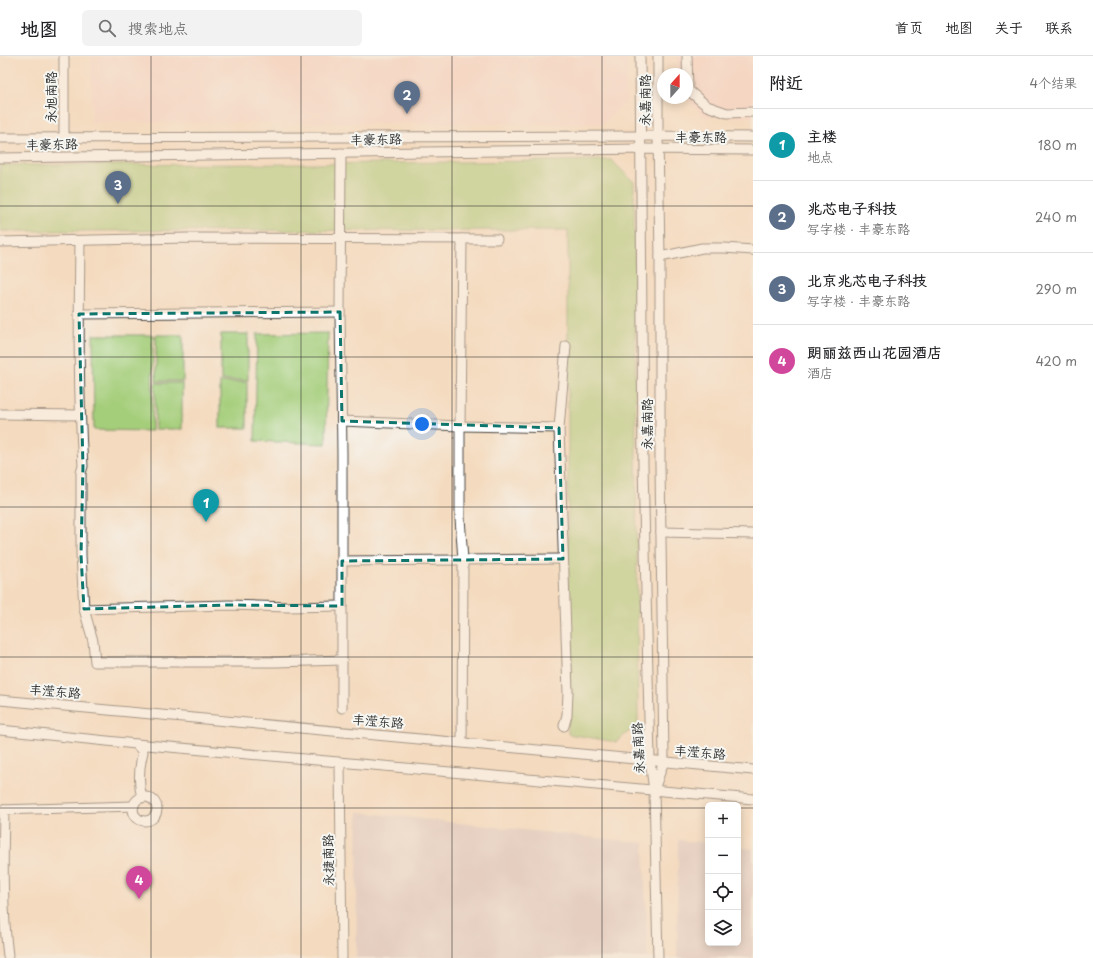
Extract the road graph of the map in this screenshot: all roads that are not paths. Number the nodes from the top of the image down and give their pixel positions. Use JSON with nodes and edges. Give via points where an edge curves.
{"nodes":[{"id":1,"x":64,"y":56,"type":"edge"},
{"id":2,"x":640,"y":56,"type":"edge"},
{"id":3,"x":658,"y":56,"type":"edge"},
{"id":4,"x":687,"y":56,"type":"edge"},
{"id":5,"x":753,"y":112,"type":"edge"},
{"id":6,"x":641,"y":136,"type":"junction"},
{"id":7,"x":658,"y":136,"type":"junction"},
{"id":8,"x":753,"y":137,"type":"edge"},
{"id":9,"x":0,"y":138,"type":"edge"},
{"id":10,"x":64,"y":138,"type":"junction"},
{"id":11,"x":641,"y":149,"type":"junction"},
{"id":12,"x":659,"y":149,"type":"junction"},
{"id":13,"x":753,"y":150,"type":"edge"},
{"id":14,"x":341,"y":153,"type":"junction"},
{"id":15,"x":0,"y":158,"type":"edge"},
{"id":16,"x":340,"y":239,"type":"junction"},
{"id":17,"x":462,"y":239,"type":"junction"},
{"id":18,"x":497,"y":239,"type":"dead end"},
{"id":19,"x":80,"y":241,"type":"junction"},
{"id":20,"x":0,"y":242,"type":"edge"},
{"id":21,"x":753,"y":250,"type":"edge"},
{"id":22,"x":660,"y":257,"type":"junction"},
{"id":23,"x":340,"y":312,"type":"junction"},
{"id":24,"x":79,"y":314,"type":"junction"},
{"id":25,"x":566,"y":346,"type":"dead end"},
{"id":26,"x":0,"y":414,"type":"edge"},
{"id":27,"x":80,"y":415,"type":"junction"},
{"id":28,"x":342,"y":421,"type":"junction"},
{"id":29,"x":460,"y":426,"type":"junction"},
{"id":30,"x":559,"y":428,"type":"junction"},
{"id":31,"x":661,"y":532,"type":"junction"},
{"id":32,"x":753,"y":534,"type":"edge"},
{"id":33,"x":563,"y":559,"type":"junction"},
{"id":34,"x":463,"y":560,"type":"junction"},
{"id":35,"x":342,"y":561,"type":"junction"},
{"id":36,"x":342,"y":606,"type":"junction"},
{"id":37,"x":84,"y":609,"type":"junction"},
{"id":38,"x":342,"y":660,"type":"junction"},
{"id":39,"x":0,"y":700,"type":"edge"},
{"id":40,"x":342,"y":708,"type":"dead end"},
{"id":41,"x":564,"y":726,"type":"dead end"},
{"id":42,"x":0,"y":730,"type":"edge"},
{"id":43,"x":462,"y":742,"type":"junction"},
{"id":44,"x":136,"y":744,"type":"junction"},
{"id":45,"x":650,"y":760,"type":"junction"},
{"id":46,"x":664,"y":761,"type":"junction"},
{"id":47,"x":340,"y":762,"type":"junction"},
{"id":48,"x":753,"y":770,"type":"edge"},
{"id":49,"x":654,"y":791,"type":"junction"},
{"id":50,"x":142,"y":798,"type":"junction"},
{"id":51,"x":753,"y":799,"type":"edge"},
{"id":52,"x":134,"y":806,"type":"junction"},
{"id":53,"x":2,"y":810,"type":"edge"},
{"id":54,"x":8,"y":956,"type":"dead end"},
{"id":55,"x":342,"y":958,"type":"edge"},
{"id":56,"x":658,"y":958,"type":"edge"}],
"edges":[{"from":1,"to":10,"type":"street","name":"永旭南路"},
{"from":2,"to":6,"type":"street","name":"永嘉南路"},
{"from":3,"to":7,"type":"street","name":"永嘉南路"},
{"from":4,"to":5,"type":"street","via":[[688,90],[702,102],[727,113]]},
{"from":6,"to":7,"type":"street","name":"丰豪东路"},
{"from":6,"to":10,"type":"street","name":"丰豪东路"},
{"from":6,"to":11,"type":"street","name":"永嘉南路"},
{"from":7,"to":8,"type":"street","name":"丰豪东路"},
{"from":7,"to":12,"type":"street","name":"永嘉南路"},
{"from":9,"to":10,"type":"street","name":"丰豪东路"},
{"from":11,"to":12,"type":"street","name":"丰豪东路"},
{"from":11,"to":14,"type":"street","name":"丰豪东路"},
{"from":11,"to":45,"type":"street","name":"永嘉南路","via":[[643,466]]},
{"from":12,"to":13,"type":"street","name":"丰豪东路"},
{"from":12,"to":22,"type":"street","name":"永嘉南路"},
{"from":14,"to":15,"type":"street","name":"丰豪东路"},
{"from":14,"to":16,"type":"street"},
{"from":16,"to":17,"type":"street"},
{"from":16,"to":19,"type":"street","via":[[188,238]]},
{"from":16,"to":23,"type":"street"},
{"from":17,"to":18,"type":"street"},
{"from":17,"to":29,"type":"street"},
{"from":19,"to":20,"type":"street"},
{"from":19,"to":24,"type":"street"},
{"from":21,"to":22,"type":"street","via":[[702,248]]},
{"from":22,"to":31,"type":"street","name":"永嘉南路"},
{"from":23,"to":24,"type":"street"},
{"from":23,"to":28,"type":"street"},
{"from":24,"to":27,"type":"street"},
{"from":25,"to":30,"type":"street"},
{"from":26,"to":27,"type":"street"},
{"from":27,"to":37,"type":"street"},
{"from":28,"to":29,"type":"street"},
{"from":28,"to":35,"type":"street"},
{"from":29,"to":30,"type":"street"},
{"from":29,"to":34,"type":"street","via":[[460,518]]},
{"from":30,"to":33,"type":"street"},
{"from":31,"to":32,"type":"street"},
{"from":31,"to":46,"type":"street","name":"永嘉南路"},
{"from":33,"to":34,"type":"street"},
{"from":33,"to":41,"type":"street","via":[[568,692]]},
{"from":34,"to":35,"type":"street"},
{"from":34,"to":43,"type":"street"},
{"from":35,"to":36,"type":"street"},
{"from":36,"to":37,"type":"street","via":[[229,605]]},
{"from":36,"to":38,"type":"street"},
{"from":37,"to":38,"type":"street","via":[[93,641],[95,662]]},
{"from":38,"to":40,"type":"street"},
{"from":39,"to":43,"type":"street","name":"丰滢东路"},
{"from":42,"to":44,"type":"street"},
{"from":43,"to":45,"type":"street","name":"丰滢东路"},
{"from":44,"to":47,"type":"street"},
{"from":44,"to":50,"type":"street","via":[[143,752],[139,787]]},
{"from":45,"to":46,"type":"street","name":"丰滢东路"},
{"from":45,"to":49,"type":"street","name":"永嘉南路"},
{"from":46,"to":48,"type":"street","name":"丰滢东路"},
{"from":46,"to":49,"type":"street","name":"永嘉南路"},
{"from":47,"to":49,"type":"street"},
{"from":47,"to":55,"type":"street","name":"永捷南路"},
{"from":49,"to":51,"type":"street"},
{"from":49,"to":56,"type":"street","name":"永嘉南路"},
{"from":50,"to":52,"type":"street","via":[[138,799]]},
{"from":50,"to":52,"type":"street","via":[[149,798],[155,802],[157,809],[154,816],[148,820],[140,819],[135,814]]},
{"from":52,"to":53,"type":"street"},
{"from":53,"to":54,"type":"street","via":[[5,932]]}]}
